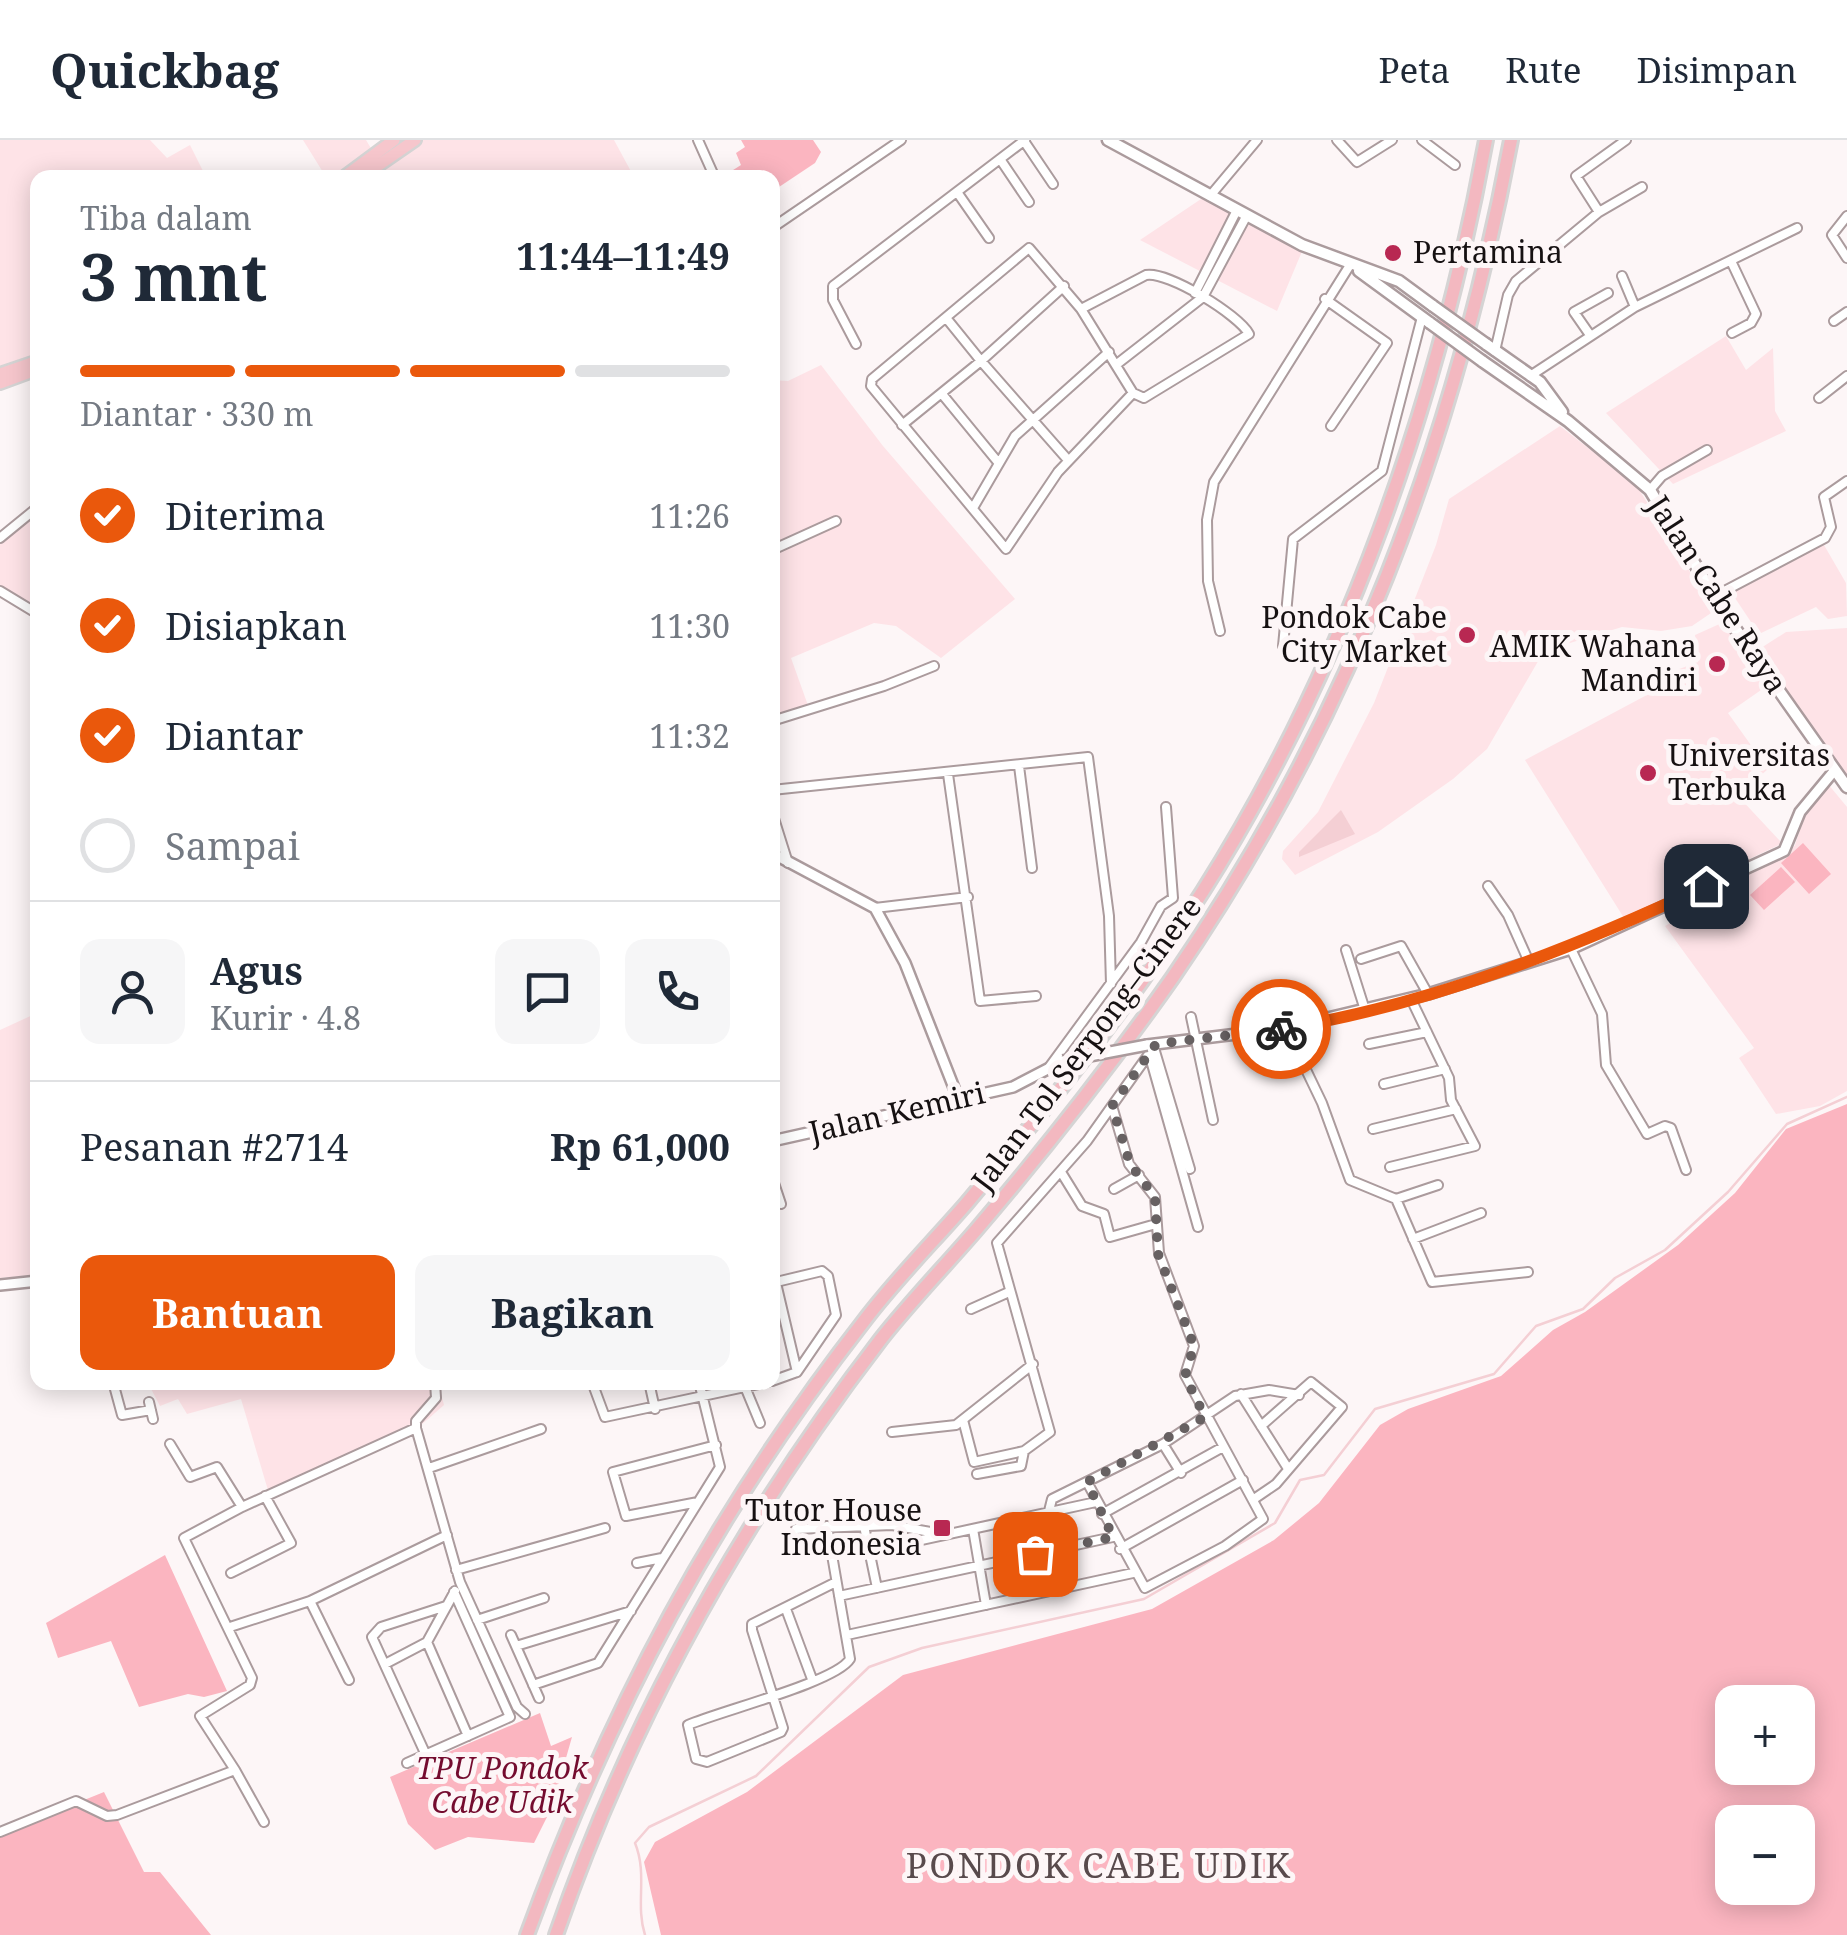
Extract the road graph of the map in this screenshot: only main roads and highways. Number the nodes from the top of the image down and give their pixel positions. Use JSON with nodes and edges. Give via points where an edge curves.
{"nodes":[{"id":1,"x":394,"y":140,"type":"edge"},
{"id":2,"x":416,"y":140,"type":"edge"},
{"id":3,"x":1108,"y":140,"type":"edge"},
{"id":4,"x":1486,"y":140,"type":"edge"},
{"id":5,"x":1511,"y":140,"type":"edge"},
{"id":6,"x":354,"y":170,"type":"edge"},
{"id":7,"x":372,"y":170,"type":"edge"},
{"id":8,"x":1350,"y":265,"type":"junction"},
{"id":9,"x":30,"y":370,"type":"edge"},
{"id":10,"x":30,"y":372,"type":"edge"},
{"id":11,"x":0,"y":374,"type":"edge"},
{"id":12,"x":0,"y":383,"type":"edge"},
{"id":13,"x":1568,"y":421,"type":"junction"},
{"id":14,"x":1847,"y":787,"type":"edge"},
{"id":15,"x":527,"y":1935,"type":"edge"},
{"id":16,"x":556,"y":1935,"type":"edge"}],
"edges":[{"from":1,"to":6,"type":"highway"},
{"from":2,"to":7,"type":"highway"},
{"from":3,"to":8,"type":"main road","name":"Jalan Cabe Raya"},
{"from":4,"to":15,"type":"highway","name":"Jalan Tol Serpong–Cinere","via":[[1461,269],[1409,451],[1333,642],[1256,799],[1156,961],[1078,1066],[868,1316],[728,1510],[597,1755]]},
{"from":5,"to":16,"type":"highway","name":"Jalan Tol Serpong–Cinere","via":[[1484,277],[1432,461],[1320,731],[1171,979],[1072,1112],[885,1334],[748,1529],[679,1644],[619,1766]]},
{"from":8,"to":13,"type":"main road","name":"Jalan Cabe Raya","bridge":true},
{"from":8,"to":13,"type":"main road","name":"Jalan Cabe Raya","bridge":true,"via":[[1399,281],[1434,306],[1530,376]]},
{"from":9,"to":11,"type":"highway"},
{"from":10,"to":12,"type":"highway"},
{"from":13,"to":14,"type":"main road","name":"Jalan Cabe Raya","via":[[1650,490]]}]}
